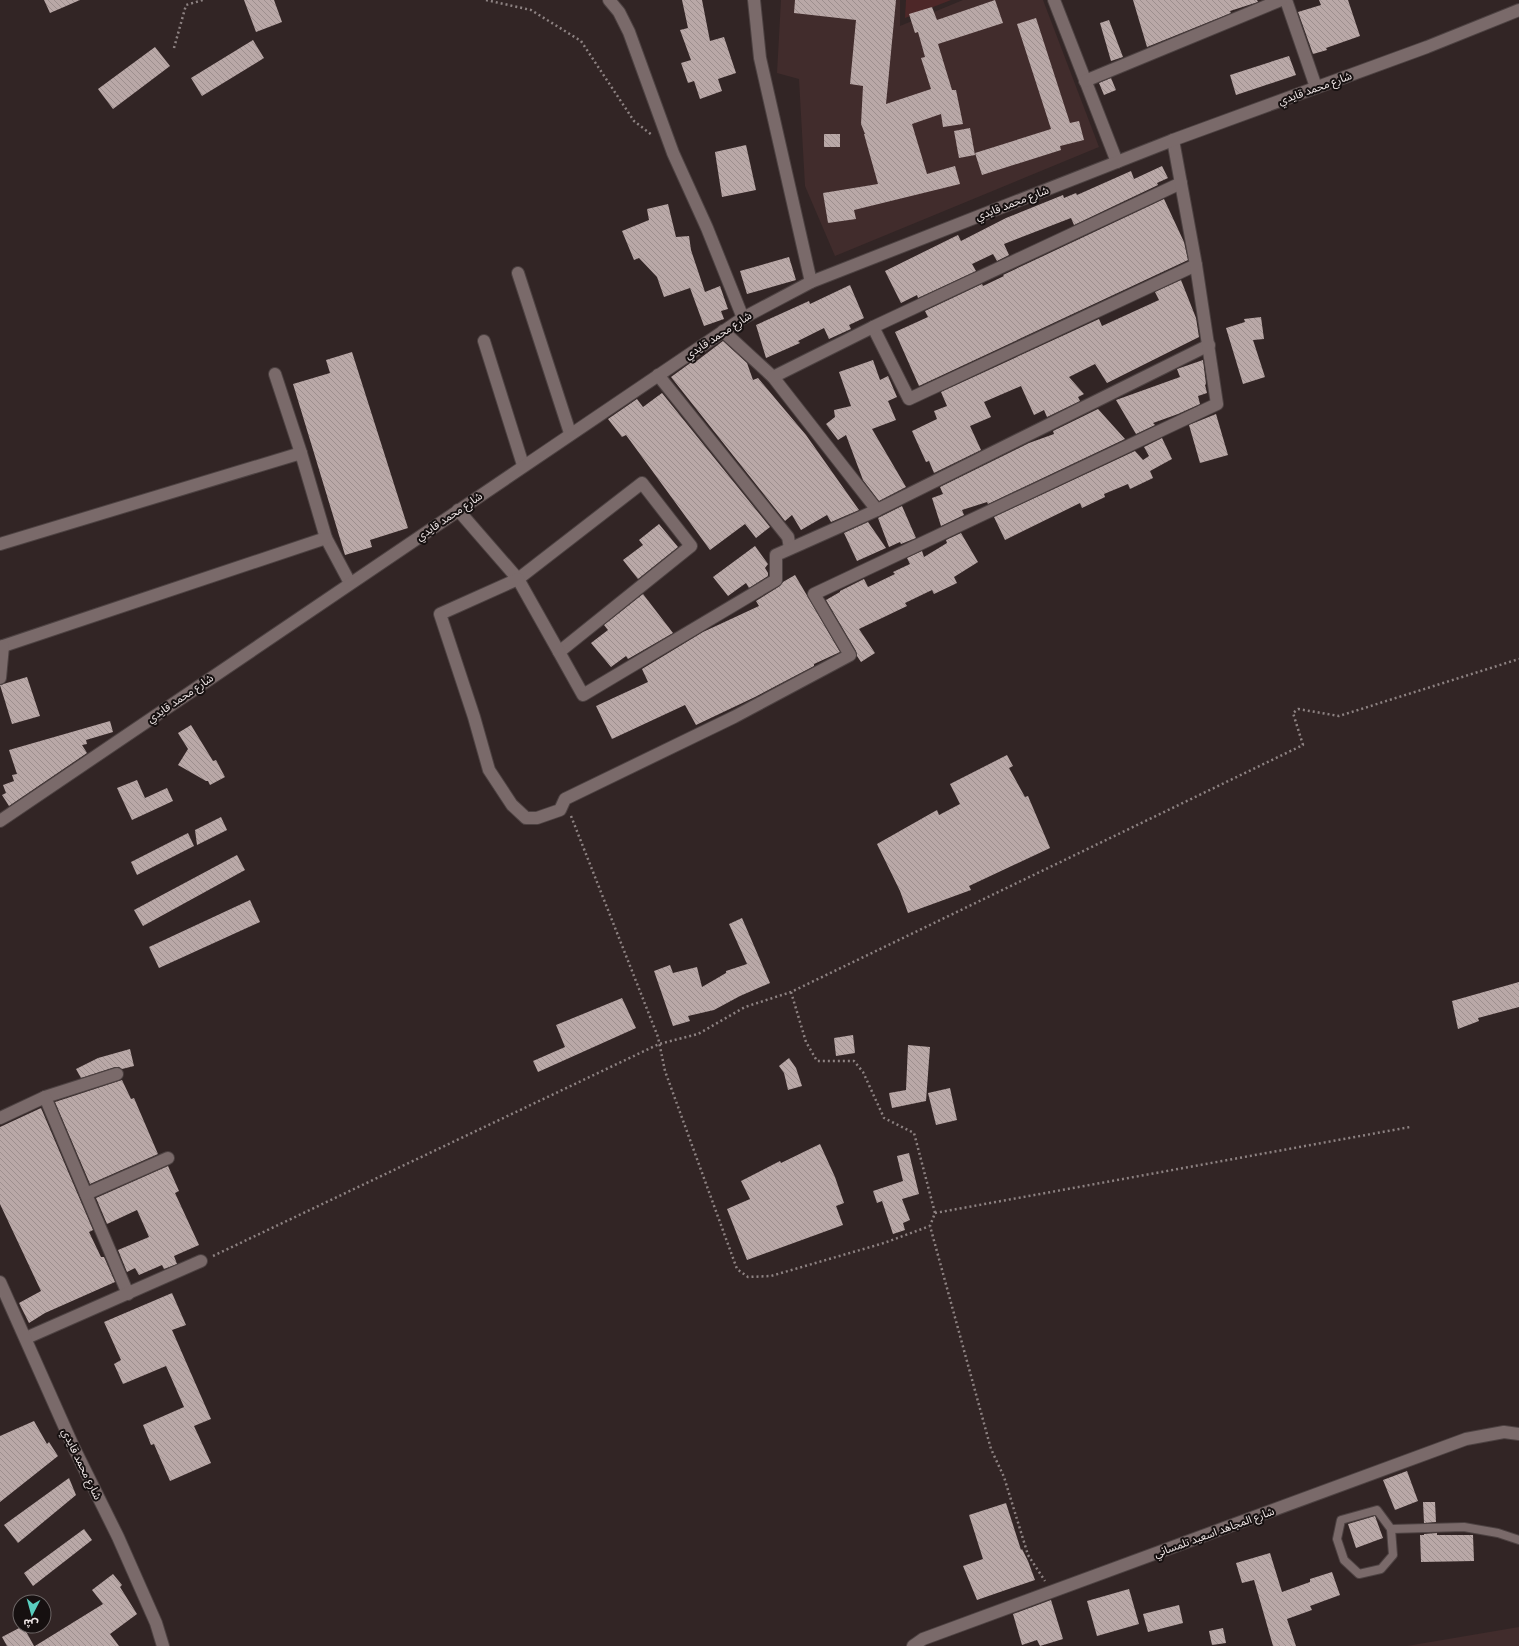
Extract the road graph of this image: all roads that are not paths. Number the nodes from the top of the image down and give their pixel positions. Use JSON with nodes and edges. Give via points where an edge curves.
{"nodes":[{"id":1,"x":609,"y":0,"type":"edge"},
{"id":2,"x":754,"y":0,"type":"edge"},
{"id":3,"x":1054,"y":0,"type":"edge"},
{"id":4,"x":1281,"y":0,"type":"edge"},
{"id":5,"x":1286,"y":0,"type":"edge"},
{"id":6,"x":1519,"y":10,"type":"edge"},
{"id":7,"x":1085,"y":81,"type":"junction"},
{"id":8,"x":1316,"y":87,"type":"junction"},
{"id":9,"x":1173,"y":140,"type":"junction"},
{"id":10,"x":1117,"y":162,"type":"junction"},
{"id":11,"x":1181,"y":183,"type":"junction"},
{"id":12,"x":1196,"y":265,"type":"junction"},
{"id":13,"x":518,"y":273,"type":"dead end"},
{"id":14,"x":811,"y":282,"type":"junction"},
{"id":15,"x":743,"y":318,"type":"junction"},
{"id":16,"x":873,"y":327,"type":"junction"},
{"id":17,"x":723,"y":331,"type":"junction"},
{"id":18,"x":484,"y":342,"type":"dead end"},
{"id":19,"x":1209,"y":346,"type":"junction"},
{"id":20,"x":275,"y":374,"type":"dead end"},
{"id":21,"x":658,"y":375,"type":"junction"},
{"id":22,"x":773,"y":377,"type":"junction"},
{"id":23,"x":570,"y":433,"type":"junction"},
{"id":24,"x":301,"y":453,"type":"junction"},
{"id":25,"x":523,"y":465,"type":"junction"},
{"id":26,"x":458,"y":510,"type":"junction"},
{"id":27,"x":877,"y":510,"type":"junction"},
{"id":28,"x":326,"y":538,"type":"junction"},
{"id":29,"x":0,"y":544,"type":"edge"},
{"id":30,"x":790,"y":548,"type":"junction"},
{"id":31,"x":518,"y":579,"type":"junction"},
{"id":32,"x":350,"y":583,"type":"junction"},
{"id":33,"x":2,"y":647,"type":"edge"},
{"id":34,"x":559,"y":652,"type":"junction"},
{"id":35,"x":0,"y":678,"type":"edge"},
{"id":36,"x":0,"y":821,"type":"edge"},
{"id":37,"x":117,"y":1074,"type":"dead end"},
{"id":38,"x":45,"y":1097,"type":"junction"},
{"id":39,"x":0,"y":1118,"type":"edge"},
{"id":40,"x":168,"y":1158,"type":"dead end"},
{"id":41,"x":86,"y":1194,"type":"junction"},
{"id":42,"x":201,"y":1261,"type":"road end"},
{"id":43,"x":0,"y":1282,"type":"edge"},
{"id":44,"x":128,"y":1294,"type":"junction"},
{"id":45,"x":26,"y":1338,"type":"junction"},
{"id":46,"x":1519,"y":1434,"type":"edge"},
{"id":47,"x":1390,"y":1529,"type":"junction"},
{"id":48,"x":1519,"y":1540,"type":"edge"},
{"id":49,"x":163,"y":1646,"type":"edge"},
{"id":50,"x":913,"y":1646,"type":"edge"}],
"edges":[{"from":1,"to":15,"type":"street","via":[[619,12],[629,32],[673,153],[707,228]]},
{"from":2,"to":14,"type":"street","via":[[760,58]]},
{"from":3,"to":7,"type":"street"},
{"from":4,"to":7,"type":"street"},
{"from":5,"to":8,"type":"street"},
{"from":6,"to":8,"type":"street","name":"شارع محمد قايدي"},
{"from":7,"to":10,"type":"street"},
{"from":8,"to":9,"type":"street","name":"شارع محمد قايدي"},
{"from":9,"to":10,"type":"street","name":"شارع محمد قايدي"},
{"from":9,"to":11,"type":"street"},
{"from":10,"to":14,"type":"street","name":"شارع محمد قايدي"},
{"from":11,"to":12,"type":"street"},
{"from":11,"to":16,"type":"street"},
{"from":12,"to":16,"type":"street","via":[[909,399]]},
{"from":12,"to":19,"type":"street"},
{"from":13,"to":23,"type":"street"},
{"from":14,"to":15,"type":"street","name":"شارع محمد قايدي"},
{"from":15,"to":17,"type":"street","name":"شارع محمد قايدي"},
{"from":16,"to":22,"type":"street"},
{"from":17,"to":21,"type":"street","name":"شارع محمد قايدي"},
{"from":17,"to":22,"type":"street"},
{"from":18,"to":25,"type":"street"},
{"from":19,"to":27,"type":"street"},
{"from":19,"to":31,"type":"street","via":[[1217,404],[814,594],[850,655],[734,717],[566,799],[560,810],[537,818],[526,818],[512,805],[489,770],[440,614]]},
{"from":20,"to":24,"type":"street"},
{"from":21,"to":23,"type":"street","name":"شارع محمد قايدي"},
{"from":21,"to":30,"type":"street","via":[[788,537]]},
{"from":22,"to":27,"type":"street"},
{"from":23,"to":25,"type":"street","name":"شارع محمد قايدي"},
{"from":24,"to":28,"type":"street"},
{"from":24,"to":29,"type":"street"},
{"from":25,"to":26,"type":"street","name":"شارع محمد قايدي"},
{"from":26,"to":31,"type":"street"},
{"from":26,"to":32,"type":"street","name":"شارع محمد قايدي"},
{"from":27,"to":30,"type":"street"},
{"from":28,"to":32,"type":"street"},
{"from":28,"to":33,"type":"street"},
{"from":30,"to":34,"type":"street","via":[[776,555],[776,580],[583,695]]},
{"from":31,"to":34,"type":"street"},
{"from":31,"to":34,"type":"street","via":[[642,483],[691,546]]},
{"from":32,"to":36,"type":"street","name":"شارع محمد قايدي"},
{"from":33,"to":35,"type":"street"},
{"from":37,"to":38,"type":"street"},
{"from":38,"to":39,"type":"street"},
{"from":38,"to":41,"type":"street"},
{"from":40,"to":41,"type":"street"},
{"from":41,"to":44,"type":"street"},
{"from":42,"to":44,"type":"street"},
{"from":43,"to":45,"type":"street","name":"شارع محمد قايدي"},
{"from":44,"to":45,"type":"street"},
{"from":45,"to":49,"type":"street","name":"شارع محمد قايدي","via":[[73,1446],[118,1537],[156,1623]]},
{"from":46,"to":50,"type":"street","name":"شارع المجاهد اسعيد تلمساني","via":[[1504,1432],[1466,1439],[923,1640]]},
{"from":47,"to":47,"type":"lane","via":[[1377,1510],[1341,1520],[1337,1539],[1344,1560],[1359,1574],[1381,1569],[1393,1555]]},
{"from":47,"to":48,"type":"lane","via":[[1464,1527]]}]}
